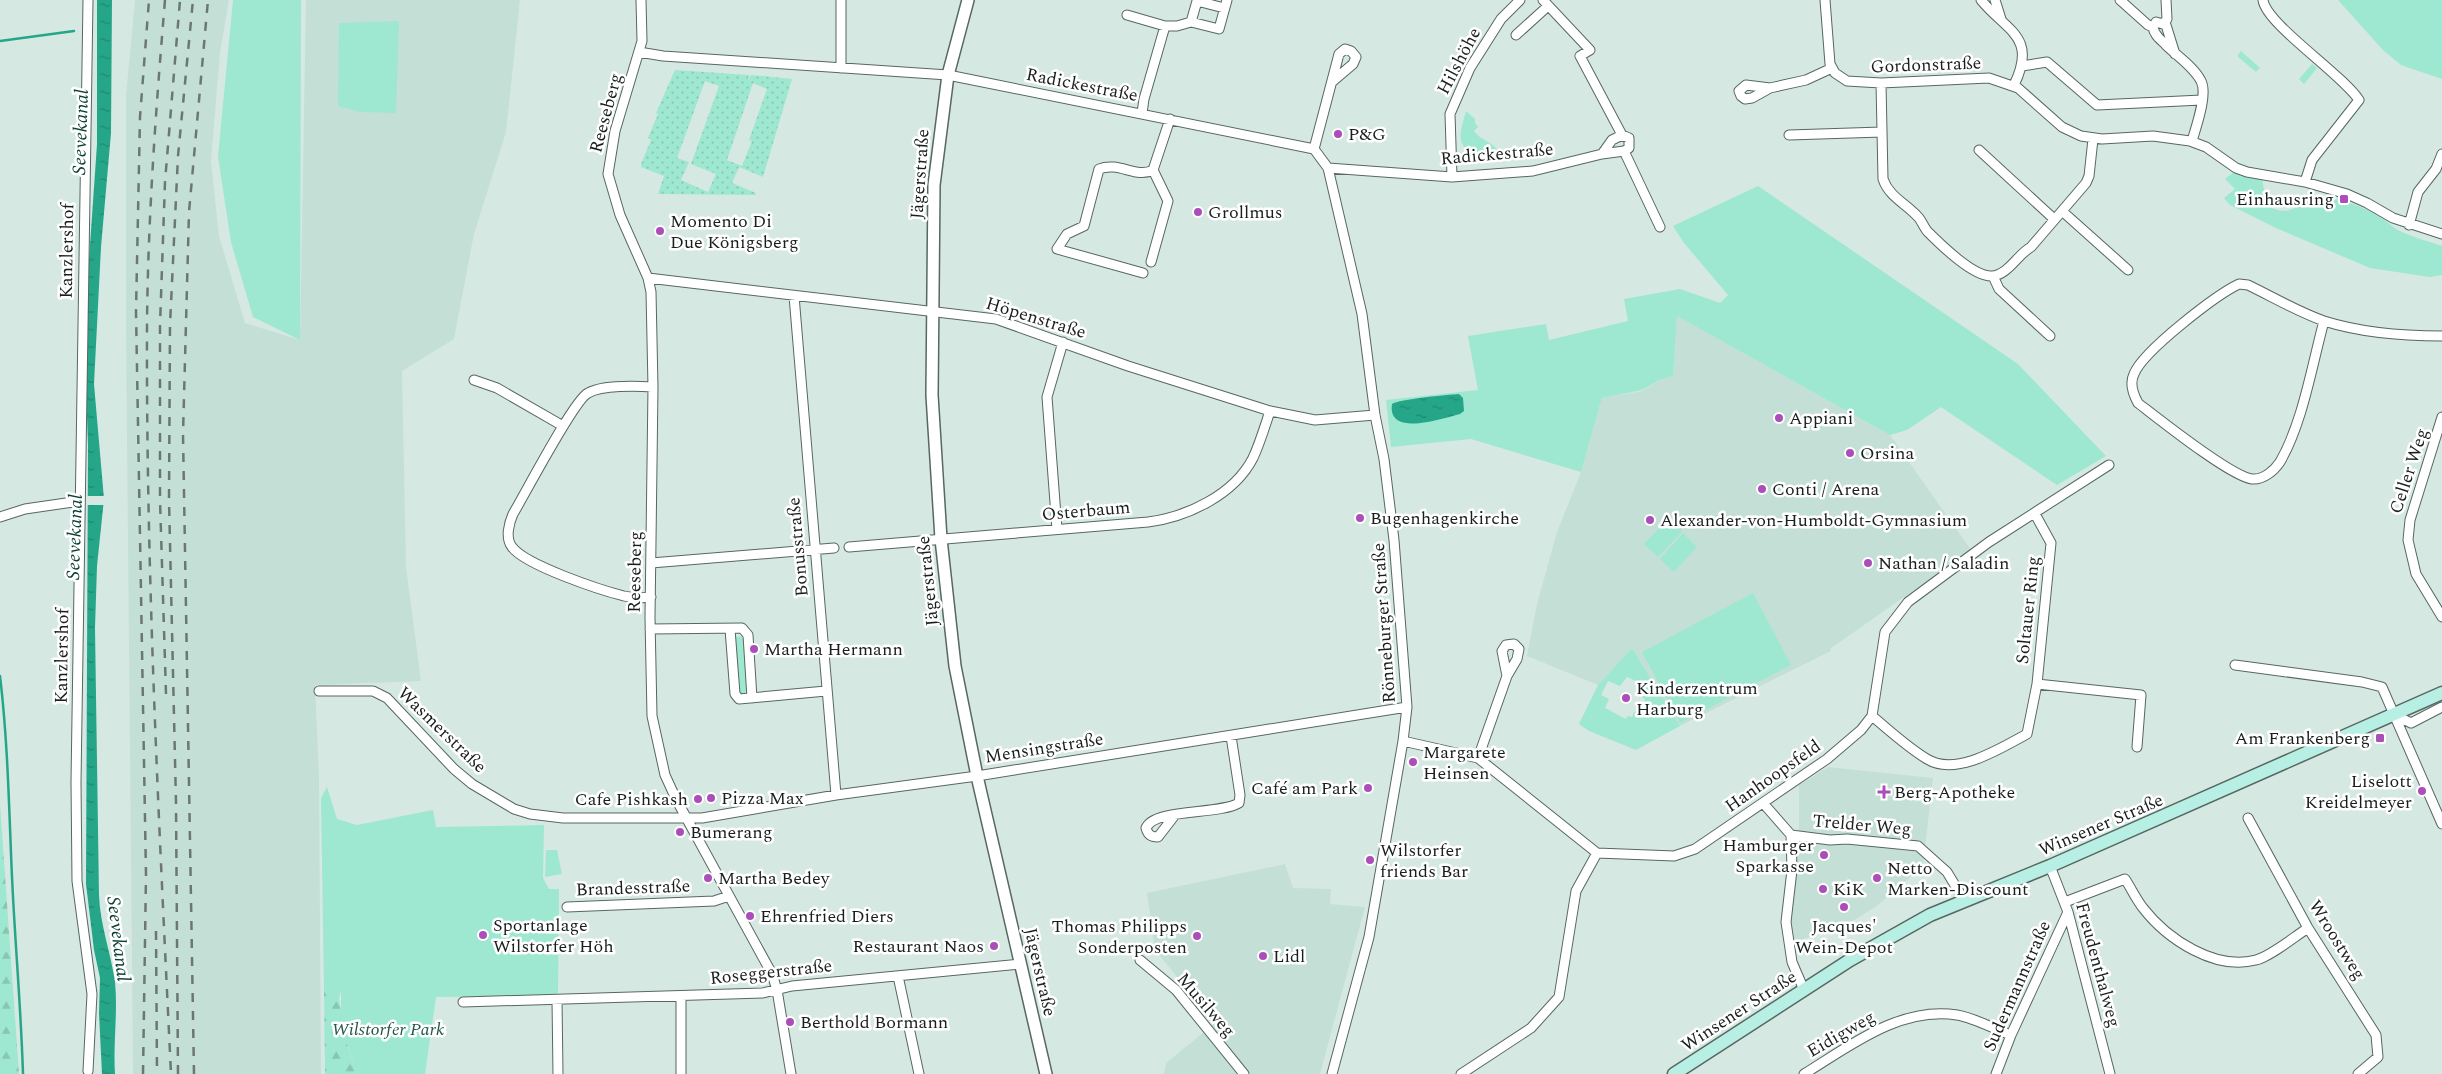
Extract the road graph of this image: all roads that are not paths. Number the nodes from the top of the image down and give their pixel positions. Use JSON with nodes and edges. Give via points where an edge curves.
{"nodes":[{"id":1,"x":88,"y":0,"type":"edge"},
{"id":2,"x":641,"y":0,"type":"edge"},
{"id":3,"x":841,"y":0,"type":"edge"},
{"id":4,"x":968,"y":0,"type":"edge"},
{"id":5,"x":1520,"y":0,"type":"edge"},
{"id":6,"x":1826,"y":0,"type":"edge"},
{"id":7,"x":1981,"y":0,"type":"edge"},
{"id":8,"x":1995,"y":0,"type":"edge"},
{"id":9,"x":2120,"y":0,"type":"edge"},
{"id":10,"x":2166,"y":0,"type":"edge"},
{"id":11,"x":2263,"y":0,"type":"edge"},
{"id":12,"x":1546,"y":3,"type":"edge"},
{"id":13,"x":1225,"y":4,"type":"edge"},
{"id":14,"x":1127,"y":15,"type":"dead end"},
{"id":15,"x":2001,"y":19,"type":"junction"},
{"id":16,"x":1192,"y":22,"type":"junction"},
{"id":17,"x":2164,"y":23,"type":"junction"},
{"id":18,"x":1165,"y":26,"type":"junction"},
{"id":19,"x":2153,"y":27,"type":"junction"},
{"id":20,"x":1516,"y":35,"type":"dead end"},
{"id":21,"x":639,"y":52,"type":"junction"},
{"id":22,"x":2175,"y":54,"type":"junction"},
{"id":23,"x":2022,"y":66,"type":"junction"},
{"id":24,"x":841,"y":68,"type":"junction"},
{"id":25,"x":1832,"y":68,"type":"junction"},
{"id":26,"x":948,"y":75,"type":"junction"},
{"id":27,"x":1333,"y":80,"type":"dead end"},
{"id":28,"x":1881,"y":83,"type":"junction"},
{"id":29,"x":2014,"y":85,"type":"junction"},
{"id":30,"x":1770,"y":88,"type":"dead end"},
{"id":31,"x":2202,"y":100,"type":"junction"},
{"id":32,"x":1142,"y":113,"type":"junction"},
{"id":33,"x":1170,"y":119,"type":"junction"},
{"id":34,"x":1882,"y":132,"type":"junction"},
{"id":35,"x":1622,"y":135,"type":"junction"},
{"id":36,"x":1789,"y":135,"type":"dead end"},
{"id":37,"x":2093,"y":139,"type":"junction"},
{"id":38,"x":2192,"y":141,"type":"junction"},
{"id":39,"x":1314,"y":149,"type":"junction"},
{"id":40,"x":1979,"y":150,"type":"dead end"},
{"id":41,"x":1624,"y":151,"type":"junction"},
{"id":42,"x":1602,"y":154,"type":"junction"},
{"id":43,"x":2442,"y":154,"type":"edge"},
{"id":44,"x":1328,"y":168,"type":"junction"},
{"id":45,"x":1153,"y":170,"type":"junction"},
{"id":46,"x":1452,"y":177,"type":"junction"},
{"id":47,"x":2305,"y":182,"type":"junction"},
{"id":48,"x":2062,"y":211,"type":"junction"},
{"id":49,"x":2054,"y":219,"type":"junction"},
{"id":50,"x":2410,"y":225,"type":"junction"},
{"id":51,"x":1660,"y":227,"type":"dead end"},
{"id":52,"x":2442,"y":234,"type":"edge"},
{"id":53,"x":1151,"y":262,"type":"dead end"},
{"id":54,"x":2128,"y":270,"type":"dead end"},
{"id":55,"x":1143,"y":273,"type":"dead end"},
{"id":56,"x":1992,"y":276,"type":"junction"},
{"id":57,"x":648,"y":278,"type":"junction"},
{"id":58,"x":794,"y":296,"type":"junction"},
{"id":59,"x":932,"y":310,"type":"junction"},
{"id":60,"x":2324,"y":321,"type":"junction"},
{"id":61,"x":2050,"y":336,"type":"dead end"},
{"id":62,"x":2442,"y":336,"type":"edge"},
{"id":63,"x":1062,"y":342,"type":"junction"},
{"id":64,"x":474,"y":380,"type":"dead end"},
{"id":65,"x":653,"y":387,"type":"junction"},
{"id":66,"x":1270,"y":411,"type":"junction"},
{"id":67,"x":1376,"y":415,"type":"junction"},
{"id":68,"x":2442,"y":418,"type":"edge"},
{"id":69,"x":564,"y":426,"type":"junction"},
{"id":70,"x":2109,"y":465,"type":"dead end"},
{"id":71,"x":80,"y":501,"type":"junction"},
{"id":72,"x":2035,"y":514,"type":"junction"},
{"id":73,"x":0,"y":517,"type":"edge"},
{"id":74,"x":1057,"y":529,"type":"junction"},
{"id":75,"x":941,"y":540,"type":"junction"},
{"id":76,"x":849,"y":547,"type":"dead end"},
{"id":77,"x":834,"y":548,"type":"dead end"},
{"id":78,"x":814,"y":550,"type":"junction"},
{"id":79,"x":651,"y":563,"type":"junction"},
{"id":80,"x":651,"y":597,"type":"junction"},
{"id":81,"x":2438,"y":602,"type":"edge"},
{"id":82,"x":2442,"y":617,"type":"edge"},
{"id":83,"x":650,"y":629,"type":"junction"},
{"id":84,"x":730,"y":629,"type":"junction"},
{"id":85,"x":2235,"y":665,"type":"dead end"},
{"id":86,"x":1506,"y":676,"type":"dead end"},
{"id":87,"x":2037,"y":684,"type":"junction"},
{"id":88,"x":319,"y":690,"type":"dead end"},
{"id":89,"x":826,"y":691,"type":"junction"},
{"id":90,"x":2442,"y":693,"type":"edge"},
{"id":91,"x":752,"y":698,"type":"junction"},
{"id":92,"x":1407,"y":707,"type":"junction"},
{"id":93,"x":2442,"y":707,"type":"edge"},
{"id":94,"x":2395,"y":715,"type":"junction"},
{"id":95,"x":1872,"y":716,"type":"junction"},
{"id":96,"x":1231,"y":736,"type":"junction"},
{"id":97,"x":1403,"y":741,"type":"junction"},
{"id":98,"x":2137,"y":747,"type":"dead end"},
{"id":99,"x":1478,"y":758,"type":"junction"},
{"id":100,"x":977,"y":776,"type":"junction"},
{"id":101,"x":836,"y":795,"type":"junction"},
{"id":102,"x":1763,"y":803,"type":"junction"},
{"id":103,"x":1175,"y":816,"type":"dead end"},
{"id":104,"x":686,"y":818,"type":"junction"},
{"id":105,"x":2248,"y":818,"type":"dead end"},
{"id":106,"x":2442,"y":824,"type":"edge"},
{"id":107,"x":1790,"y":835,"type":"junction"},
{"id":108,"x":1597,"y":853,"type":"junction"},
{"id":109,"x":2050,"y":866,"type":"junction"},
{"id":110,"x":729,"y":896,"type":"junction"},
{"id":111,"x":1964,"y":900,"type":"junction"},
{"id":112,"x":2065,"y":902,"type":"junction"},
{"id":113,"x":566,"y":907,"type":"dead end"},
{"id":114,"x":2068,"y":912,"type":"junction"},
{"id":115,"x":2308,"y":928,"type":"junction"},
{"id":116,"x":1140,"y":960,"type":"dead end"},
{"id":117,"x":1020,"y":964,"type":"junction"},
{"id":118,"x":898,"y":976,"type":"junction"},
{"id":119,"x":777,"y":990,"type":"junction"},
{"id":120,"x":1804,"y":990,"type":"junction"},
{"id":121,"x":681,"y":996,"type":"junction"},
{"id":122,"x":557,"y":1000,"type":"junction"},
{"id":123,"x":463,"y":1002,"type":"dead end"},
{"id":124,"x":2011,"y":1035,"type":"junction"},
{"id":125,"x":88,"y":1071,"type":"dead end"},
{"id":126,"x":558,"y":1074,"type":"edge"},
{"id":127,"x":681,"y":1074,"type":"edge"},
{"id":128,"x":791,"y":1074,"type":"edge"},
{"id":129,"x":919,"y":1074,"type":"edge"},
{"id":130,"x":1046,"y":1074,"type":"edge"},
{"id":131,"x":1244,"y":1074,"type":"edge"},
{"id":132,"x":1332,"y":1074,"type":"edge"},
{"id":133,"x":1461,"y":1074,"type":"edge"},
{"id":134,"x":1674,"y":1074,"type":"edge"},
{"id":135,"x":1804,"y":1074,"type":"edge"},
{"id":136,"x":1996,"y":1074,"type":"edge"},
{"id":137,"x":2110,"y":1074,"type":"edge"},
{"id":138,"x":2358,"y":1074,"type":"edge"}],
"edges":[{"from":1,"to":71,"type":"street","name":"Kanzlershof"},
{"from":2,"to":21,"type":"street","name":"Reeseberg","via":[[643,30]]},
{"from":3,"to":24,"type":"street"},
{"from":4,"to":26,"type":"street","name":"Jägerstraße"},
{"from":5,"to":46,"type":"street","name":"Hilshöhe","via":[[1501,19],[1470,68],[1450,114]]},
{"from":6,"to":25,"type":"street","via":[[1828,53]]},
{"from":7,"to":15,"type":"street"},
{"from":8,"to":15,"type":"street"},
{"from":9,"to":19,"type":"street"},
{"from":10,"to":17,"type":"street","via":[[2167,20]]},
{"from":11,"to":47,"type":"street","via":[[2270,16],[2359,100],[2312,160]]},
{"from":12,"to":20,"type":"street"},
{"from":12,"to":35,"type":"street","via":[[1590,50],[1580,56]]},
{"from":13,"to":16,"type":"street","via":[[1197,1]]},
{"from":13,"to":16,"type":"street","via":[[1219,29]]},
{"from":14,"to":18,"type":"street"},
{"from":15,"to":23,"type":"street","via":[[2016,34]]},
{"from":16,"to":18,"type":"street"},
{"from":17,"to":19,"type":"street","via":[[2156,22]]},
{"from":17,"to":22,"type":"street"},
{"from":18,"to":32,"type":"street"},
{"from":19,"to":22,"type":"street","via":[[2155,35]]},
{"from":21,"to":24,"type":"street","name":"Radickestraße"},
{"from":21,"to":57,"type":"street","name":"Reeseberg","via":[[615,131],[608,174],[620,215]]},
{"from":22,"to":31,"type":"street","via":[[2201,81],[2204,89]]},
{"from":23,"to":29,"type":"street"},
{"from":23,"to":31,"type":"street","via":[[2046,62],[2097,105]]},
{"from":24,"to":26,"type":"street","name":"Radickestraße"},
{"from":25,"to":28,"type":"street","name":"Gordonstraße","via":[[1847,81]]},
{"from":25,"to":30,"type":"street","via":[[1806,80]]},
{"from":26,"to":32,"type":"street","name":"Radickestraße"},
{"from":26,"to":59,"type":"street","name":"Jägerstraße","via":[[934,185]]},
{"from":27,"to":39,"type":"street"},
{"from":28,"to":29,"type":"street","name":"Gordonstraße","via":[[1989,78]]},
{"from":28,"to":34,"type":"street"},
{"from":29,"to":37,"type":"street","name":"Gordonstraße","via":[[2062,127]]},
{"from":31,"to":38,"type":"street"},
{"from":32,"to":33,"type":"street","name":"Radickestraße"},
{"from":33,"to":39,"type":"street","name":"Radickestraße"},
{"from":33,"to":45,"type":"street"},
{"from":34,"to":36,"type":"street"},
{"from":34,"to":56,"type":"street","via":[[1884,179],[1889,191],[1952,254],[1975,272]]},
{"from":35,"to":41,"type":"street","via":[[1630,142]]},
{"from":35,"to":42,"type":"street","via":[[1612,140]]},
{"from":37,"to":38,"type":"street","name":"Gordonstraße","via":[[2153,136]]},
{"from":37,"to":48,"type":"street","via":[[2088,180]]},
{"from":38,"to":47,"type":"street","name":"Gordonstraße","via":[[2247,172]]},
{"from":39,"to":44,"type":"street"},
{"from":40,"to":49,"type":"street"},
{"from":41,"to":42,"type":"street","name":"Radickestraße"},
{"from":41,"to":51,"type":"street"},
{"from":42,"to":46,"type":"street","name":"Radickestraße","via":[[1533,170]]},
{"from":43,"to":50,"type":"street","via":[[2436,169],[2418,192]]},
{"from":44,"to":46,"type":"street","name":"Radickestraße"},
{"from":44,"to":67,"type":"street","name":"Rönneburger Straße","via":[[1362,314]]},
{"from":45,"to":53,"type":"street","via":[[1168,201]]},
{"from":45,"to":55,"type":"street","via":[[1142,173],[1109,165],[1099,169],[1084,226],[1067,234],[1057,249]]},
{"from":47,"to":50,"type":"street","name":"Gordonstraße","via":[[2354,196]]},
{"from":48,"to":49,"type":"street"},
{"from":48,"to":54,"type":"street"},
{"from":49,"to":56,"type":"street","via":[[2031,247],[2003,272]]},
{"from":50,"to":52,"type":"street","name":"Gordonstraße"},
{"from":56,"to":61,"type":"street","via":[[1999,289]]},
{"from":57,"to":58,"type":"street","name":"Höpenstraße"},
{"from":57,"to":65,"type":"street","name":"Reeseberg"},
{"from":58,"to":59,"type":"street","name":"Höpenstraße"},
{"from":58,"to":78,"type":"street","name":"Bonusstraße"},
{"from":59,"to":63,"type":"street","name":"Höpenstraße","via":[[996,319]]},
{"from":59,"to":75,"type":"street","name":"Jägerstraße","via":[[932,395]]},
{"from":60,"to":60,"type":"street","via":[[2248,285],[2239,284],[2175,331],[2147,357],[2133,375],[2134,396],[2138,403],[2211,457],[2251,479],[2263,477],[2279,463],[2292,434]]},
{"from":60,"to":62,"type":"street","via":[[2369,331]]},
{"from":63,"to":66,"type":"street","name":"Höpenstraße"},
{"from":63,"to":74,"type":"street","via":[[1047,397]]},
{"from":64,"to":69,"type":"street","via":[[497,388]]},
{"from":65,"to":69,"type":"street","via":[[589,392]]},
{"from":65,"to":79,"type":"street","name":"Reeseberg"},
{"from":66,"to":67,"type":"street","name":"Höpenstraße","via":[[1315,420]]},
{"from":66,"to":74,"type":"street","name":"Osterbaum","via":[[1249,464],[1236,480],[1208,502],[1160,520]]},
{"from":67,"to":92,"type":"street","name":"Rönneburger Straße","via":[[1394,540]]},
{"from":68,"to":81,"type":"street","name":"Celler Weg","via":[[2408,528],[2413,563],[2421,583]]},
{"from":69,"to":80,"type":"street","via":[[510,521],[510,546],[533,563],[575,580],[624,596]]},
{"from":70,"to":72,"type":"street"},
{"from":71,"to":73,"type":"street","via":[[25,509]]},
{"from":71,"to":125,"type":"street","name":"Kanzlershof","via":[[77,865],[92,994]]},
{"from":72,"to":87,"type":"street","name":"Soltauer Ring","via":[[2051,543]]},
{"from":72,"to":95,"type":"street","via":[[1989,542],[1908,602],[1885,632]]},
{"from":74,"to":75,"type":"street","name":"Osterbaum"},
{"from":75,"to":76,"type":"street","name":"Osterbaum"},
{"from":75,"to":100,"type":"street","name":"Jägerstraße","via":[[955,666]]},
{"from":77,"to":78,"type":"street"},
{"from":78,"to":79,"type":"street"},
{"from":78,"to":89,"type":"street","name":"Bonusstraße"},
{"from":79,"to":80,"type":"street","name":"Reeseberg"},
{"from":80,"to":83,"type":"street","name":"Reeseberg"},
{"from":81,"to":82,"type":"street","name":"Celler Weg"},
{"from":83,"to":84,"type":"street"},
{"from":83,"to":104,"type":"street","name":"Reeseberg","via":[[654,728],[665,775]]},
{"from":84,"to":91,"type":"street","via":[[742,628],[748,635]]},
{"from":84,"to":91,"type":"street","via":[[735,694],[739,699]]},
{"from":85,"to":94,"type":"street","via":[[2378,685],[2384,690]]},
{"from":86,"to":99,"type":"street"},
{"from":87,"to":95,"type":"street","name":"Soltauer Ring","via":[[2027,734],[1964,762],[1946,765],[1928,760]]},
{"from":87,"to":98,"type":"street","name":"Soltauer Ring","via":[[2141,694]]},
{"from":88,"to":104,"type":"street","name":"Wasmerstraße","via":[[373,691],[387,698],[454,769],[514,809],[563,818]]},
{"from":89,"to":91,"type":"street"},
{"from":89,"to":101,"type":"street","name":"Bonusstraße"},
{"from":90,"to":94,"type":"main road","name":"Winsener Straße"},
{"from":92,"to":96,"type":"street","name":"Mensingstraße"},
{"from":92,"to":97,"type":"street","name":"Rönneburger Straße"},
{"from":93,"to":94,"type":"street","via":[[2411,723]]},
{"from":94,"to":106,"type":"street"},
{"from":94,"to":109,"type":"main road","name":"Winsener Straße"},
{"from":95,"to":102,"type":"street","name":"Hanhoopsfeld","via":[[1850,742]]},
{"from":96,"to":100,"type":"street","name":"Mensingstraße"},
{"from":96,"to":103,"type":"street","via":[[1239,803],[1231,808]]},
{"from":97,"to":99,"type":"street"},
{"from":97,"to":132,"type":"street","name":"Rönneburger Straße","via":[[1369,937]]},
{"from":99,"to":108,"type":"street"},
{"from":100,"to":101,"type":"street","name":"Mensingstraße"},
{"from":100,"to":117,"type":"street","name":"Jägerstraße"},
{"from":101,"to":104,"type":"street","name":"Mensingstraße"},
{"from":102,"to":107,"type":"street","name":"Trelder Weg"},
{"from":102,"to":108,"type":"street","name":"Hanhoopsfeld","via":[[1695,849],[1674,856]]},
{"from":104,"to":110,"type":"street","name":"Reeseberg"},
{"from":105,"to":115,"type":"street","name":"Wroostweg"},
{"from":107,"to":111,"type":"street","name":"Trelder Weg","via":[[1918,846],[1947,872]]},
{"from":107,"to":120,"type":"street","name":"Trelder Weg","via":[[1792,870],[1786,922],[1792,962]]},
{"from":108,"to":133,"type":"street","via":[[1576,891],[1559,997],[1531,1028]]},
{"from":109,"to":111,"type":"main road","name":"Winsener Straße"},
{"from":109,"to":112,"type":"street","name":"Freudenthalweg"},
{"from":110,"to":113,"type":"street","name":"Brandesstraße","via":[[714,901]]},
{"from":110,"to":119,"type":"street","name":"Reeseberg","via":[[772,974]]},
{"from":111,"to":120,"type":"main road","name":"Winsener Straße","via":[[1894,933]]},
{"from":112,"to":114,"type":"street","name":"Freudenthalweg"},
{"from":112,"to":115,"type":"street","via":[[2125,878],[2143,908],[2163,929],[2206,956],[2229,962],[2260,959]]},
{"from":114,"to":124,"type":"street","name":"Sudermannstraße"},
{"from":114,"to":137,"type":"street","name":"Freudenthalweg"},
{"from":115,"to":138,"type":"street","name":"Wroostweg","via":[[2376,1035],[2378,1058]]},
{"from":116,"to":131,"type":"street","name":"Musilweg","via":[[1176,990]]},
{"from":117,"to":118,"type":"street","name":"Roseggerstraße"},
{"from":117,"to":130,"type":"street","name":"Jägerstraße"},
{"from":118,"to":119,"type":"street","name":"Roseggerstraße"},
{"from":118,"to":129,"type":"street"},
{"from":119,"to":121,"type":"street","name":"Roseggerstraße"},
{"from":119,"to":128,"type":"street","name":"Reeseberg"},
{"from":120,"to":134,"type":"main road","name":"Winsener Straße"},
{"from":121,"to":122,"type":"street","name":"Roseggerstraße"},
{"from":121,"to":127,"type":"street"},
{"from":122,"to":123,"type":"street","name":"Roseggerstraße"},
{"from":122,"to":126,"type":"street"},
{"from":124,"to":135,"type":"street","name":"Eidigweg","via":[[1958,1015],[1932,1014],[1910,1018],[1880,1028]]},
{"from":124,"to":136,"type":"street","name":"Sudermannstraße"}]}
